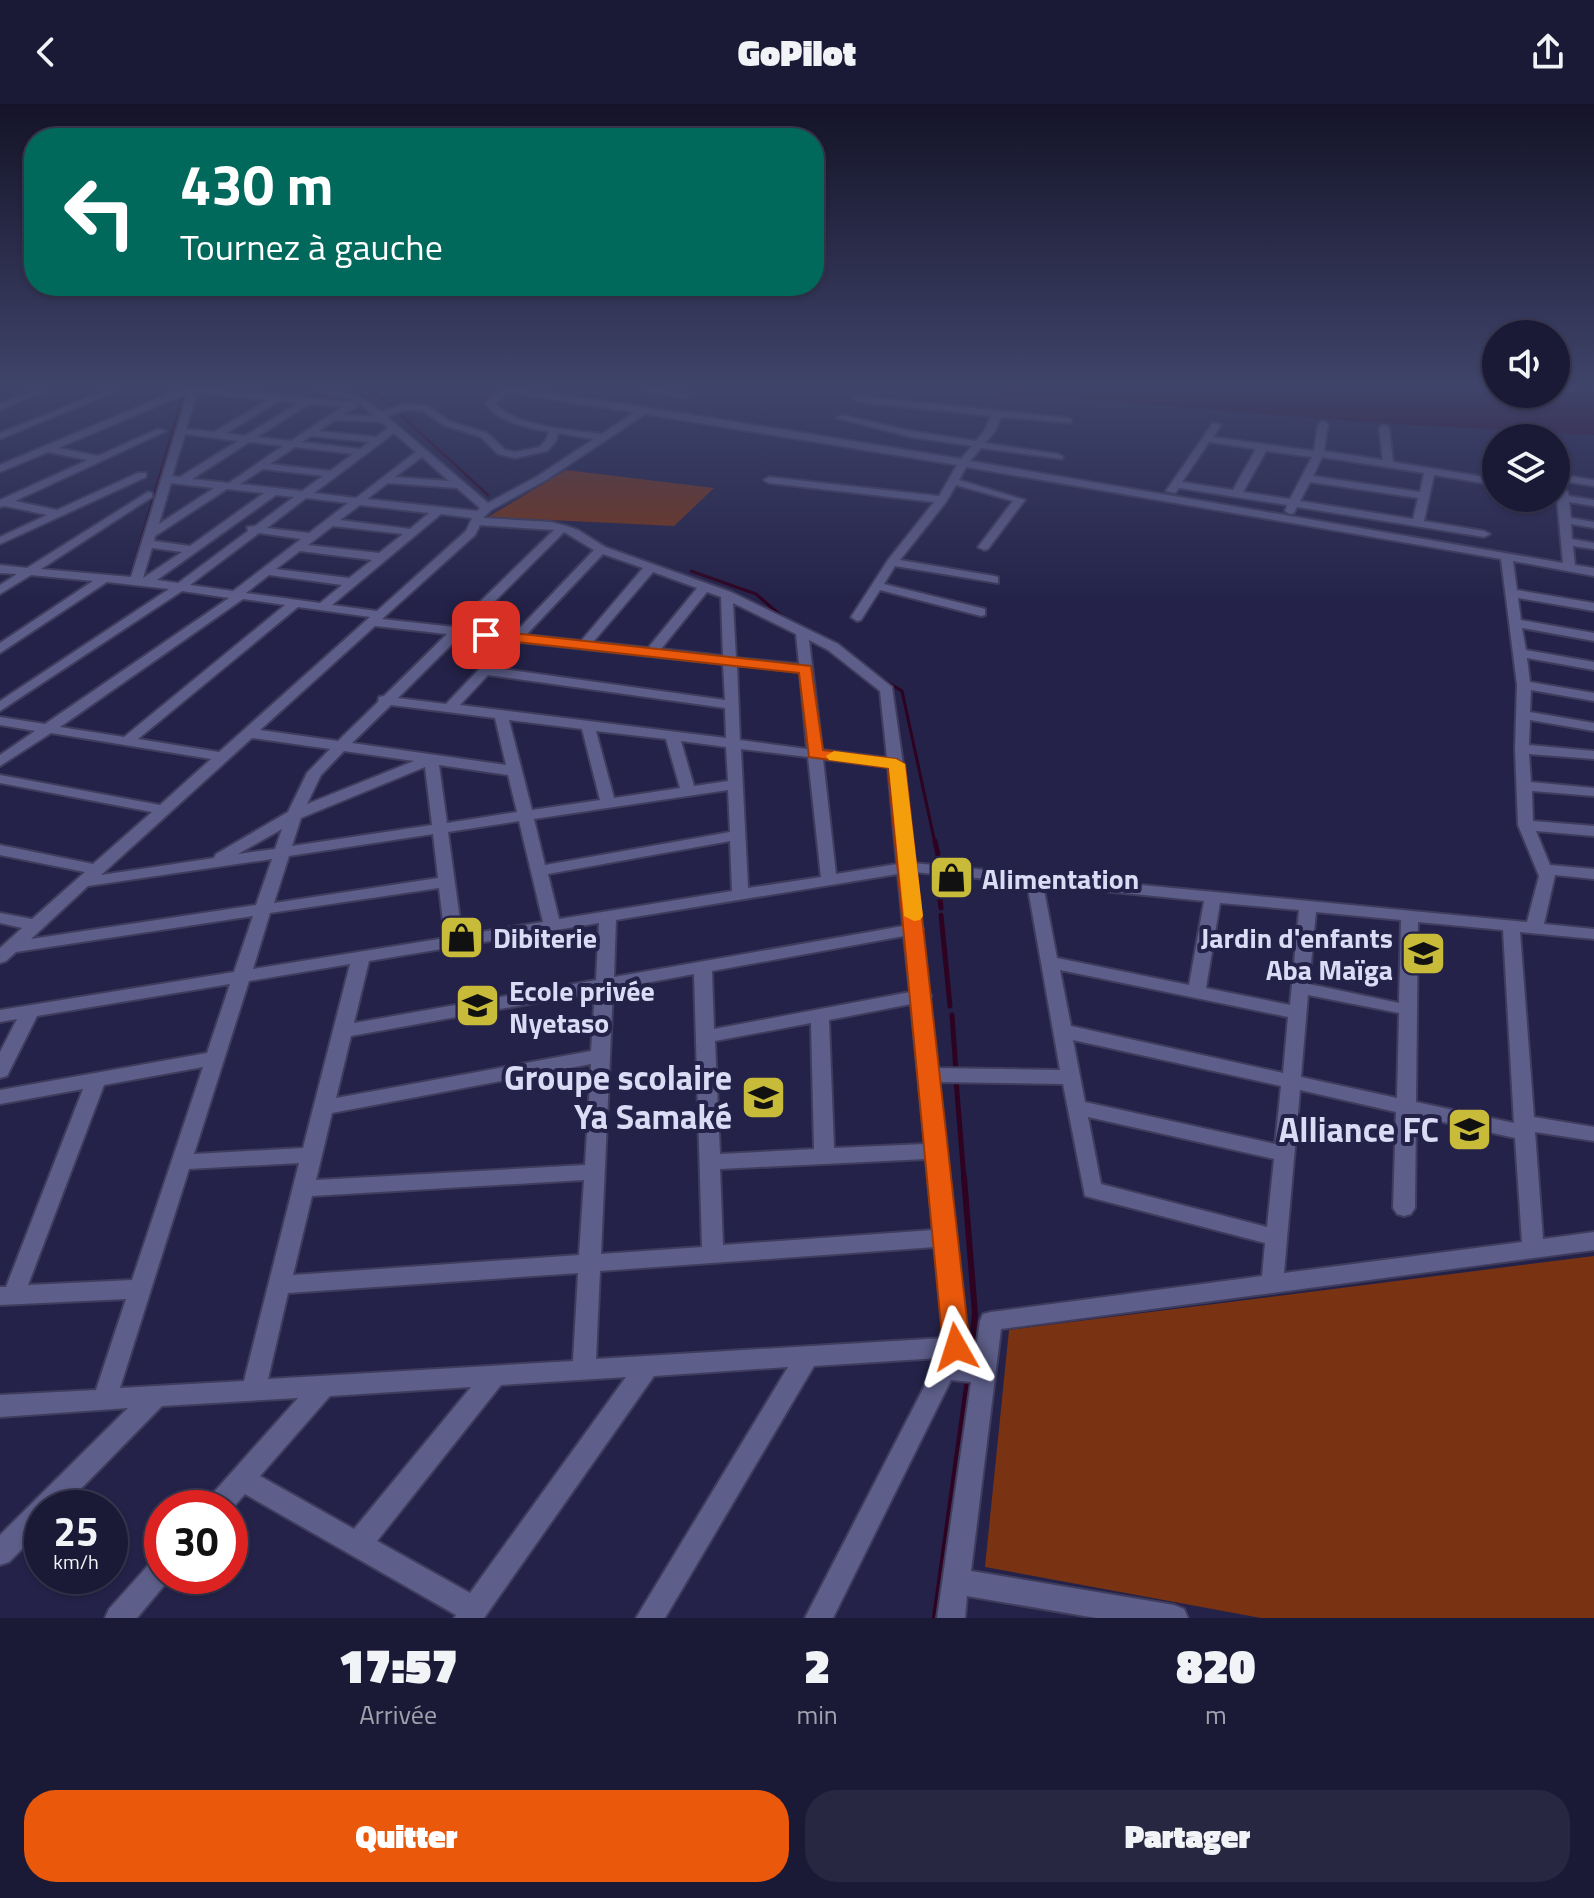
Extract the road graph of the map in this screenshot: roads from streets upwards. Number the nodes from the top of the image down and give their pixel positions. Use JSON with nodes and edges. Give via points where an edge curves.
{"nodes":[{"id":1,"x":20,"y":461,"type":"edge"},
{"id":2,"x":94,"y":461,"type":"edge"},
{"id":3,"x":172,"y":461,"type":"edge"},
{"id":4,"x":213,"y":461,"type":"edge"},
{"id":5,"x":269,"y":461,"type":"edge"},
{"id":6,"x":349,"y":461,"type":"edge"},
{"id":7,"x":411,"y":461,"type":"edge"},
{"id":8,"x":432,"y":461,"type":"edge"},
{"id":9,"x":568,"y":461,"type":"edge"},
{"id":10,"x":956,"y":461,"type":"edge"},
{"id":11,"x":1191,"y":461,"type":"edge"},
{"id":12,"x":1255,"y":461,"type":"edge"},
{"id":13,"x":1315,"y":461,"type":"edge"},
{"id":14,"x":1365,"y":461,"type":"edge"},
{"id":15,"x":1388,"y":461,"type":"edge"},
{"id":16,"x":964,"y":462,"type":"junction"},
{"id":17,"x":1388,"y":464,"type":"junction"},
{"id":18,"x":261,"y":466,"type":"junction"},
{"id":19,"x":0,"y":469,"type":"edge"},
{"id":20,"x":1430,"y":471,"type":"junction"},
{"id":21,"x":331,"y":474,"type":"junction"},
{"id":22,"x":142,"y":475,"type":"dead end"},
{"id":23,"x":1306,"y":478,"type":"junction"},
{"id":24,"x":167,"y":479,"type":"junction"},
{"id":25,"x":1570,"y":479,"type":"edge"},
{"id":26,"x":386,"y":480,"type":"junction"},
{"id":27,"x":769,"y":480,"type":"dead end"},
{"id":28,"x":1482,"y":480,"type":"edge"},
{"id":29,"x":181,"y":481,"type":"junction"},
{"id":30,"x":955,"y":482,"type":"junction"},
{"id":31,"x":1594,"y":483,"type":"edge"},
{"id":32,"x":1175,"y":484,"type":"junction"},
{"id":33,"x":461,"y":485,"type":"junction"},
{"id":34,"x":228,"y":486,"type":"junction"},
{"id":35,"x":274,"y":491,"type":"junction"},
{"id":36,"x":1236,"y":494,"type":"junction"},
{"id":37,"x":148,"y":495,"type":"dead end"},
{"id":38,"x":304,"y":495,"type":"junction"},
{"id":39,"x":1424,"y":496,"type":"junction"},
{"id":40,"x":1570,"y":498,"type":"edge"},
{"id":41,"x":1165,"y":499,"type":"junction"},
{"id":42,"x":942,"y":500,"type":"junction"},
{"id":43,"x":358,"y":501,"type":"junction"},
{"id":44,"x":2,"y":503,"type":"edge"},
{"id":45,"x":1294,"y":503,"type":"junction"},
{"id":46,"x":1594,"y":503,"type":"edge"},
{"id":47,"x":435,"y":510,"type":"junction"},
{"id":48,"x":480,"y":511,"type":"junction"},
{"id":49,"x":1563,"y":512,"type":"edge"},
{"id":50,"x":58,"y":514,"type":"junction"},
{"id":51,"x":1286,"y":519,"type":"junction"},
{"id":52,"x":1565,"y":520,"type":"junction"},
{"id":53,"x":330,"y":522,"type":"junction"},
{"id":54,"x":1418,"y":523,"type":"junction"},
{"id":55,"x":1594,"y":525,"type":"edge"},
{"id":56,"x":226,"y":526,"type":"junction"},
{"id":57,"x":562,"y":528,"type":"junction"},
{"id":58,"x":256,"y":530,"type":"junction"},
{"id":59,"x":410,"y":532,"type":"junction"},
{"id":60,"x":1484,"y":534,"type":"dead end"},
{"id":61,"x":311,"y":537,"type":"junction"},
{"id":62,"x":150,"y":538,"type":"junction"},
{"id":63,"x":0,"y":541,"type":"edge"},
{"id":64,"x":1567,"y":542,"type":"junction"},
{"id":65,"x":1594,"y":546,"type":"edge"},
{"id":66,"x":298,"y":547,"type":"junction"},
{"id":67,"x":984,"y":547,"type":"dead end"},
{"id":68,"x":601,"y":549,"type":"junction"},
{"id":69,"x":193,"y":550,"type":"junction"},
{"id":70,"x":1506,"y":556,"type":"junction"},
{"id":71,"x":380,"y":557,"type":"junction"},
{"id":72,"x":892,"y":562,"type":"junction"},
{"id":73,"x":1569,"y":567,"type":"junction"},
{"id":74,"x":650,"y":568,"type":"junction"},
{"id":75,"x":0,"y":569,"type":"edge"},
{"id":76,"x":265,"y":571,"type":"junction"},
{"id":77,"x":1594,"y":572,"type":"edge"},
{"id":78,"x":27,"y":573,"type":"junction"},
{"id":79,"x":104,"y":579,"type":"junction"},
{"id":80,"x":994,"y":580,"type":"dead end"},
{"id":81,"x":142,"y":582,"type":"junction"},
{"id":82,"x":350,"y":582,"type":"junction"},
{"id":83,"x":705,"y":586,"type":"junction"},
{"id":84,"x":877,"y":586,"type":"junction"},
{"id":85,"x":180,"y":587,"type":"junction"},
{"id":86,"x":0,"y":590,"type":"edge"},
{"id":87,"x":1511,"y":593,"type":"junction"},
{"id":88,"x":238,"y":595,"type":"junction"},
{"id":89,"x":727,"y":595,"type":"junction"},
{"id":90,"x":296,"y":603,"type":"junction"},
{"id":91,"x":322,"y":607,"type":"junction"},
{"id":92,"x":1594,"y":607,"type":"edge"},
{"id":93,"x":981,"y":612,"type":"dead end"},
{"id":94,"x":857,"y":617,"type":"dead end"},
{"id":95,"x":377,"y":618,"type":"junction"},
{"id":96,"x":1515,"y":623,"type":"junction"},
{"id":97,"x":455,"y":631,"type":"junction"},
{"id":98,"x":802,"y":634,"type":"junction"},
{"id":99,"x":1594,"y":637,"type":"edge"},
{"id":100,"x":517,"y":638,"type":"junction"},
{"id":101,"x":584,"y":645,"type":"junction"},
{"id":102,"x":0,"y":649,"type":"edge"},
{"id":103,"x":651,"y":653,"type":"junction"},
{"id":104,"x":1519,"y":653,"type":"junction"},
{"id":105,"x":730,"y":661,"type":"junction"},
{"id":106,"x":1594,"y":666,"type":"edge"},
{"id":107,"x":806,"y":669,"type":"junction"},
{"id":108,"x":485,"y":671,"type":"junction"},
{"id":109,"x":1524,"y":685,"type":"junction"},
{"id":110,"x":1594,"y":697,"type":"edge"},
{"id":111,"x":384,"y":700,"type":"junction"},
{"id":112,"x":732,"y":705,"type":"junction"},
{"id":113,"x":0,"y":707,"type":"edge"},
{"id":114,"x":450,"y":708,"type":"junction"},
{"id":115,"x":501,"y":715,"type":"junction"},
{"id":116,"x":1523,"y":715,"type":"junction"},
{"id":117,"x":0,"y":721,"type":"edge"},
{"id":118,"x":588,"y":726,"type":"junction"},
{"id":119,"x":1594,"y":727,"type":"edge"},
{"id":120,"x":49,"y":728,"type":"junction"},
{"id":121,"x":249,"y":733,"type":"junction"},
{"id":122,"x":672,"y":736,"type":"junction"},
{"id":123,"x":127,"y":741,"type":"junction"},
{"id":124,"x":734,"y":744,"type":"junction"},
{"id":125,"x":340,"y":746,"type":"junction"},
{"id":126,"x":1522,"y":749,"type":"junction"},
{"id":127,"x":815,"y":754,"type":"junction"},
{"id":128,"x":1594,"y":755,"type":"edge"},
{"id":129,"x":223,"y":757,"type":"junction"},
{"id":130,"x":431,"y":759,"type":"junction"},
{"id":131,"x":0,"y":762,"type":"edge"},
{"id":132,"x":896,"y":764,"type":"junction"},
{"id":133,"x":514,"y":771,"type":"junction"},
{"id":134,"x":0,"y":779,"type":"edge"},
{"id":135,"x":735,"y":784,"type":"junction"},
{"id":136,"x":1524,"y":786,"type":"junction"},
{"id":137,"x":688,"y":791,"type":"junction"},
{"id":138,"x":1594,"y":792,"type":"edge"},
{"id":139,"x":608,"y":803,"type":"junction"},
{"id":140,"x":164,"y":810,"type":"junction"},
{"id":141,"x":294,"y":815,"type":"junction"},
{"id":142,"x":525,"y":816,"type":"junction"},
{"id":143,"x":1526,"y":825,"type":"junction"},
{"id":144,"x":439,"y":829,"type":"junction"},
{"id":145,"x":1594,"y":831,"type":"edge"},
{"id":146,"x":738,"y":835,"type":"junction"},
{"id":147,"x":0,"y":850,"type":"edge"},
{"id":148,"x":283,"y":852,"type":"junction"},
{"id":149,"x":210,"y":863,"type":"junction"},
{"id":150,"x":909,"y":867,"type":"junction"},
{"id":151,"x":1544,"y":869,"type":"junction"},
{"id":152,"x":98,"y":870,"type":"junction"},
{"id":153,"x":539,"y":871,"type":"junction"},
{"id":154,"x":1594,"y":874,"type":"edge"},
{"id":155,"x":1034,"y":879,"type":"junction"},
{"id":156,"x":829,"y":880,"type":"junction"},
{"id":157,"x":84,"y":882,"type":"junction"},
{"id":158,"x":446,"y":882,"type":"junction"},
{"id":159,"x":740,"y":894,"type":"junction"},
{"id":160,"x":1213,"y":897,"type":"junction"},
{"id":161,"x":1308,"y":906,"type":"junction"},
{"id":162,"x":264,"y":908,"type":"junction"},
{"id":163,"x":608,"y":916,"type":"junction"},
{"id":164,"x":1410,"y":916,"type":"junction"},
{"id":165,"x":0,"y":918,"type":"edge"},
{"id":166,"x":552,"y":925,"type":"junction"},
{"id":167,"x":1511,"y":925,"type":"junction"},
{"id":168,"x":32,"y":928,"type":"junction"},
{"id":169,"x":1534,"y":928,"type":"junction"},
{"id":170,"x":915,"y":929,"type":"junction"},
{"id":171,"x":1594,"y":934,"type":"edge"},
{"id":172,"x":454,"y":941,"type":"junction"},
{"id":173,"x":4,"y":947,"type":"edge"},
{"id":174,"x":361,"y":957,"type":"junction"},
{"id":175,"x":1049,"y":962,"type":"junction"},
{"id":176,"x":703,"y":968,"type":"junction"},
{"id":177,"x":242,"y":975,"type":"junction"},
{"id":178,"x":604,"y":985,"type":"junction"},
{"id":179,"x":1301,"y":988,"type":"junction"},
{"id":180,"x":1197,"y":991,"type":"junction"},
{"id":181,"x":922,"y":996,"type":"junction"},
{"id":182,"x":1396,"y":1008,"type":"dead end"},
{"id":183,"x":30,"y":1011,"type":"junction"},
{"id":184,"x":1298,"y":1013,"type":"junction"},
{"id":185,"x":0,"y":1016,"type":"edge"},
{"id":186,"x":820,"y":1016,"type":"junction"},
{"id":187,"x":342,"y":1031,"type":"junction"},
{"id":188,"x":1063,"y":1031,"type":"junction"},
{"id":189,"x":705,"y":1037,"type":"junction"},
{"id":190,"x":601,"y":1056,"type":"junction"},
{"id":191,"x":215,"y":1058,"type":"junction"},
{"id":192,"x":0,"y":1071,"type":"edge"},
{"id":193,"x":929,"y":1075,"type":"junction"},
{"id":194,"x":1071,"y":1077,"type":"junction"},
{"id":195,"x":96,"y":1080,"type":"junction"},
{"id":196,"x":1292,"y":1081,"type":"junction"},
{"id":197,"x":0,"y":1097,"type":"edge"},
{"id":198,"x":1406,"y":1106,"type":"junction"},
{"id":199,"x":324,"y":1107,"type":"junction"},
{"id":200,"x":1077,"y":1107,"type":"junction"},
{"id":201,"x":1525,"y":1128,"type":"junction"},
{"id":202,"x":1594,"y":1134,"type":"edge"},
{"id":203,"x":937,"y":1151,"type":"junction"},
{"id":204,"x":1285,"y":1154,"type":"junction"},
{"id":205,"x":312,"y":1155,"type":"junction"},
{"id":206,"x":824,"y":1157,"type":"junction"},
{"id":207,"x":181,"y":1162,"type":"junction"},
{"id":208,"x":711,"y":1162,"type":"junction"},
{"id":209,"x":595,"y":1172,"type":"junction"},
{"id":210,"x":304,"y":1189,"type":"junction"},
{"id":211,"x":1404,"y":1208,"type":"dead end"},
{"id":212,"x":946,"y":1238,"type":"junction"},
{"id":213,"x":1277,"y":1238,"type":"junction"},
{"id":214,"x":1594,"y":1241,"type":"edge"},
{"id":215,"x":1533,"y":1249,"type":"junction"},
{"id":216,"x":713,"y":1254,"type":"junction"},
{"id":217,"x":590,"y":1263,"type":"junction"},
{"id":218,"x":1272,"y":1284,"type":"junction"},
{"id":219,"x":280,"y":1285,"type":"junction"},
{"id":220,"x":140,"y":1289,"type":"junction"},
{"id":221,"x":6,"y":1296,"type":"edge"},
{"id":222,"x":807,"y":1356,"type":"junction"},
{"id":223,"x":951,"y":1358,"type":"junction"},
{"id":224,"x":648,"y":1366,"type":"junction"},
{"id":225,"x":584,"y":1370,"type":"junction"},
{"id":226,"x":984,"y":1374,"type":"junction"},
{"id":227,"x":494,"y":1376,"type":"junction"},
{"id":228,"x":324,"y":1386,"type":"junction"},
{"id":229,"x":253,"y":1391,"type":"junction"},
{"id":230,"x":156,"y":1397,"type":"junction"},
{"id":231,"x":104,"y":1400,"type":"junction"},
{"id":232,"x":0,"y":1406,"type":"edge"},
{"id":233,"x":242,"y":1479,"type":"junction"},
{"id":234,"x":64,"y":1490,"type":"edge"},
{"id":235,"x":232,"y":1490,"type":"edge"},
{"id":236,"x":24,"y":1530,"type":"edge"},
{"id":237,"x":358,"y":1544,"type":"junction"},
{"id":238,"x":0,"y":1553,"type":"edge"},
{"id":239,"x":956,"y":1581,"type":"junction"},
{"id":240,"x":144,"y":1590,"type":"edge"},
{"id":241,"x":471,"y":1614,"type":"edge"},
{"id":242,"x":1129,"y":1614,"type":"edge"},
{"id":243,"x":119,"y":1618,"type":"edge"},
{"id":244,"x":650,"y":1618,"type":"edge"},
{"id":245,"x":819,"y":1618,"type":"edge"},
{"id":246,"x":951,"y":1618,"type":"edge"},
{"id":247,"x":1174,"y":1618,"type":"edge"}],
"edges":[{"from":1,"to":19,"type":"street"},
{"from":2,"to":44,"type":"street"},
{"from":3,"to":24,"type":"street"},
{"from":4,"to":29,"type":"street"},
{"from":5,"to":18,"type":"street"},
{"from":6,"to":21,"type":"street"},
{"from":7,"to":26,"type":"street"},
{"from":8,"to":33,"type":"street"},
{"from":9,"to":48,"type":"street"},
{"from":10,"to":16,"type":"street"},
{"from":11,"to":32,"type":"street"},
{"from":12,"to":36,"type":"street"},
{"from":13,"to":23,"type":"street"},
{"from":14,"to":17,"type":"street"},
{"from":15,"to":17,"type":"street"},
{"from":16,"to":30,"type":"street"},
{"from":16,"to":41,"type":"street"},
{"from":17,"to":20,"type":"street"},
{"from":18,"to":21,"type":"street"},
{"from":18,"to":34,"type":"street"},
{"from":20,"to":28,"type":"street"},
{"from":20,"to":39,"type":"street"},
{"from":21,"to":38,"type":"street"},
{"from":22,"to":50,"type":"street"},
{"from":23,"to":39,"type":"street"},
{"from":23,"to":45,"type":"street"},
{"from":24,"to":29,"type":"street"},
{"from":24,"to":62,"type":"street"},
{"from":25,"to":31,"type":"street"},
{"from":26,"to":33,"type":"street"},
{"from":26,"to":43,"type":"street"},
{"from":27,"to":42,"type":"street"},
{"from":29,"to":34,"type":"street"},
{"from":30,"to":42,"type":"street"},
{"from":30,"to":67,"type":"street","via":[[1020,500]]},
{"from":32,"to":36,"type":"street"},
{"from":32,"to":41,"type":"street"},
{"from":33,"to":48,"type":"street"},
{"from":34,"to":35,"type":"street"},
{"from":34,"to":62,"type":"street"},
{"from":35,"to":38,"type":"street"},
{"from":35,"to":56,"type":"street"},
{"from":36,"to":45,"type":"street"},
{"from":37,"to":78,"type":"street"},
{"from":38,"to":43,"type":"street"},
{"from":38,"to":58,"type":"street"},
{"from":39,"to":54,"type":"street"},
{"from":40,"to":46,"type":"street"},
{"from":41,"to":51,"type":"street"},
{"from":42,"to":72,"type":"street"},
{"from":43,"to":47,"type":"street"},
{"from":43,"to":53,"type":"street"},
{"from":44,"to":50,"type":"street"},
{"from":45,"to":51,"type":"street"},
{"from":45,"to":54,"type":"street"},
{"from":47,"to":48,"type":"street"},
{"from":47,"to":59,"type":"street"},
{"from":48,"to":57,"type":"street"},
{"from":48,"to":95,"type":"street","via":[[471,533]]},
{"from":49,"to":52,"type":"street"},
{"from":50,"to":63,"type":"street"},
{"from":51,"to":70,"type":"street"},
{"from":52,"to":55,"type":"street"},
{"from":52,"to":64,"type":"street"},
{"from":53,"to":59,"type":"street"},
{"from":53,"to":61,"type":"street"},
{"from":54,"to":60,"type":"street"},
{"from":56,"to":58,"type":"street"},
{"from":56,"to":69,"type":"street"},
{"from":57,"to":68,"type":"street"},
{"from":57,"to":97,"type":"street"},
{"from":58,"to":61,"type":"street"},
{"from":58,"to":85,"type":"street"},
{"from":59,"to":71,"type":"street"},
{"from":61,"to":66,"type":"street"},
{"from":62,"to":69,"type":"street"},
{"from":62,"to":81,"type":"street"},
{"from":64,"to":65,"type":"street"},
{"from":64,"to":73,"type":"street"},
{"from":66,"to":71,"type":"street"},
{"from":66,"to":76,"type":"street"},
{"from":68,"to":74,"type":"street"},
{"from":68,"to":100,"type":"street"},
{"from":69,"to":81,"type":"street"},
{"from":70,"to":73,"type":"street"},
{"from":70,"to":87,"type":"street"},
{"from":71,"to":82,"type":"street"},
{"from":72,"to":80,"type":"street"},
{"from":72,"to":84,"type":"street"},
{"from":73,"to":77,"type":"street"},
{"from":74,"to":83,"type":"street"},
{"from":74,"to":101,"type":"street"},
{"from":75,"to":78,"type":"street"},
{"from":76,"to":82,"type":"street"},
{"from":76,"to":88,"type":"street"},
{"from":78,"to":79,"type":"street"},
{"from":78,"to":86,"type":"street"},
{"from":79,"to":81,"type":"street"},
{"from":79,"to":102,"type":"street"},
{"from":81,"to":85,"type":"street"},
{"from":82,"to":91,"type":"street"},
{"from":83,"to":89,"type":"street"},
{"from":83,"to":103,"type":"street"},
{"from":84,"to":93,"type":"street"},
{"from":84,"to":94,"type":"street"},
{"from":85,"to":88,"type":"street"},
{"from":85,"to":113,"type":"street"},
{"from":87,"to":92,"type":"street"},
{"from":87,"to":96,"type":"street"},
{"from":88,"to":90,"type":"street"},
{"from":88,"to":120,"type":"street"},
{"from":89,"to":98,"type":"street"},
{"from":89,"to":105,"type":"street"},
{"from":90,"to":91,"type":"street"},
{"from":90,"to":123,"type":"street"},
{"from":91,"to":95,"type":"street"},
{"from":95,"to":97,"type":"street"},
{"from":95,"to":121,"type":"street"},
{"from":96,"to":99,"type":"street"},
{"from":96,"to":104,"type":"street"},
{"from":97,"to":100,"type":"street"},
{"from":97,"to":111,"type":"street"},
{"from":98,"to":107,"type":"street"},
{"from":98,"to":132,"type":"street","via":[[833,647],[887,690]]},
{"from":100,"to":101,"type":"street"},
{"from":100,"to":108,"type":"street"},
{"from":101,"to":103,"type":"street"},
{"from":103,"to":105,"type":"street"},
{"from":104,"to":106,"type":"street"},
{"from":104,"to":109,"type":"street"},
{"from":105,"to":107,"type":"street"},
{"from":105,"to":112,"type":"street"},
{"from":107,"to":127,"type":"street"},
{"from":108,"to":112,"type":"street"},
{"from":108,"to":114,"type":"street"},
{"from":109,"to":110,"type":"street"},
{"from":109,"to":116,"type":"street"},
{"from":111,"to":114,"type":"street"},
{"from":111,"to":125,"type":"street"},
{"from":112,"to":124,"type":"street"},
{"from":114,"to":115,"type":"street"},
{"from":115,"to":118,"type":"street"},
{"from":115,"to":133,"type":"street"},
{"from":116,"to":119,"type":"street"},
{"from":116,"to":126,"type":"street"},
{"from":117,"to":120,"type":"street"},
{"from":118,"to":122,"type":"street"},
{"from":118,"to":139,"type":"street"},
{"from":120,"to":123,"type":"street"},
{"from":120,"to":131,"type":"street"},
{"from":121,"to":125,"type":"street"},
{"from":121,"to":129,"type":"street"},
{"from":122,"to":124,"type":"street"},
{"from":122,"to":137,"type":"street"},
{"from":123,"to":129,"type":"street"},
{"from":124,"to":127,"type":"street"},
{"from":124,"to":135,"type":"street"},
{"from":125,"to":130,"type":"street"},
{"from":125,"to":141,"type":"street","via":[[314,773]]},
{"from":126,"to":128,"type":"street"},
{"from":126,"to":136,"type":"street"},
{"from":127,"to":132,"type":"street"},
{"from":127,"to":156,"type":"street"},
{"from":129,"to":140,"type":"street"},
{"from":130,"to":133,"type":"street"},
{"from":130,"to":141,"type":"street"},
{"from":130,"to":144,"type":"street"},
{"from":132,"to":150,"type":"street"},
{"from":133,"to":142,"type":"street"},
{"from":134,"to":140,"type":"street"},
{"from":135,"to":137,"type":"street"},
{"from":135,"to":146,"type":"street"},
{"from":136,"to":138,"type":"street"},
{"from":136,"to":143,"type":"street"},
{"from":137,"to":139,"type":"street"},
{"from":139,"to":142,"type":"street"},
{"from":140,"to":152,"type":"street"},
{"from":141,"to":148,"type":"street"},
{"from":141,"to":149,"type":"street"},
{"from":142,"to":144,"type":"street"},
{"from":142,"to":153,"type":"street"},
{"from":143,"to":145,"type":"street"},
{"from":143,"to":151,"type":"street"},
{"from":144,"to":148,"type":"street"},
{"from":144,"to":158,"type":"street"},
{"from":146,"to":153,"type":"street"},
{"from":146,"to":159,"type":"street"},
{"from":147,"to":152,"type":"street"},
{"from":148,"to":149,"type":"street"},
{"from":148,"to":162,"type":"street"},
{"from":149,"to":157,"type":"street"},
{"from":150,"to":155,"type":"street"},
{"from":150,"to":156,"type":"street"},
{"from":150,"to":170,"type":"street"},
{"from":151,"to":154,"type":"street"},
{"from":151,"to":169,"type":"street","via":[[1547,883]]},
{"from":152,"to":157,"type":"street"},
{"from":153,"to":166,"type":"street"},
{"from":155,"to":160,"type":"street"},
{"from":155,"to":175,"type":"street"},
{"from":156,"to":159,"type":"street"},
{"from":157,"to":168,"type":"street"},
{"from":158,"to":162,"type":"street"},
{"from":158,"to":172,"type":"street"},
{"from":159,"to":163,"type":"street"},
{"from":160,"to":161,"type":"street"},
{"from":160,"to":180,"type":"street"},
{"from":161,"to":164,"type":"street"},
{"from":161,"to":179,"type":"street"},
{"from":162,"to":173,"type":"street"},
{"from":162,"to":177,"type":"street"},
{"from":163,"to":166,"type":"street"},
{"from":163,"to":178,"type":"street"},
{"from":164,"to":167,"type":"street"},
{"from":164,"to":198,"type":"street"},
{"from":165,"to":168,"type":"street"},
{"from":166,"to":172,"type":"street"},
{"from":167,"to":169,"type":"street"},
{"from":167,"to":201,"type":"street"},
{"from":168,"to":173,"type":"street"},
{"from":169,"to":171,"type":"street"},
{"from":170,"to":176,"type":"street"},
{"from":170,"to":181,"type":"street"},
{"from":172,"to":174,"type":"street"},
{"from":174,"to":177,"type":"street"},
{"from":174,"to":187,"type":"street"},
{"from":175,"to":180,"type":"street"},
{"from":175,"to":188,"type":"street"},
{"from":176,"to":178,"type":"street"},
{"from":176,"to":189,"type":"street"},
{"from":177,"to":183,"type":"street"},
{"from":177,"to":191,"type":"street"},
{"from":178,"to":187,"type":"street"},
{"from":178,"to":190,"type":"street"},
{"from":179,"to":182,"type":"street"},
{"from":179,"to":184,"type":"street"},
{"from":180,"to":184,"type":"street"},
{"from":181,"to":186,"type":"street"},
{"from":181,"to":193,"type":"street"},
{"from":183,"to":185,"type":"street"},
{"from":183,"to":192,"type":"street"},
{"from":184,"to":196,"type":"street"},
{"from":186,"to":189,"type":"street"},
{"from":186,"to":206,"type":"street"},
{"from":187,"to":199,"type":"street"},
{"from":188,"to":194,"type":"street"},
{"from":188,"to":196,"type":"street"},
{"from":189,"to":208,"type":"street"},
{"from":190,"to":199,"type":"street"},
{"from":190,"to":209,"type":"street"},
{"from":191,"to":195,"type":"street"},
{"from":191,"to":207,"type":"street"},
{"from":193,"to":194,"type":"street"},
{"from":193,"to":203,"type":"street"},
{"from":194,"to":200,"type":"street"},
{"from":195,"to":197,"type":"street"},
{"from":195,"to":221,"type":"street"},
{"from":196,"to":198,"type":"street"},
{"from":196,"to":204,"type":"street"},
{"from":198,"to":201,"type":"street"},
{"from":198,"to":211,"type":"street"},
{"from":199,"to":205,"type":"street"},
{"from":200,"to":204,"type":"street"},
{"from":200,"to":213,"type":"street","via":[[1092,1190]]},
{"from":201,"to":202,"type":"street"},
{"from":201,"to":215,"type":"street"},
{"from":203,"to":206,"type":"street"},
{"from":203,"to":212,"type":"street"},
{"from":204,"to":213,"type":"street"},
{"from":205,"to":207,"type":"street"},
{"from":205,"to":210,"type":"street"},
{"from":206,"to":208,"type":"street"},
{"from":207,"to":220,"type":"street"},
{"from":208,"to":216,"type":"street"},
{"from":209,"to":210,"type":"street"},
{"from":209,"to":217,"type":"street"},
{"from":210,"to":219,"type":"street"},
{"from":212,"to":216,"type":"street"},
{"from":212,"to":223,"type":"street"},
{"from":213,"to":218,"type":"street"},
{"from":214,"to":215,"type":"street"},
{"from":215,"to":218,"type":"street"},
{"from":216,"to":217,"type":"street"},
{"from":217,"to":219,"type":"street"},
{"from":217,"to":225,"type":"street"},
{"from":218,"to":226,"type":"street","via":[[991,1321]]},
{"from":219,"to":229,"type":"street"},
{"from":220,"to":221,"type":"street"},
{"from":220,"to":231,"type":"street"},
{"from":222,"to":223,"type":"street"},
{"from":222,"to":224,"type":"street"},
{"from":222,"to":244,"type":"street"},
{"from":223,"to":226,"type":"street"},
{"from":223,"to":245,"type":"street"},
{"from":224,"to":225,"type":"street"},
{"from":224,"to":241,"type":"street"},
{"from":225,"to":227,"type":"street"},
{"from":226,"to":239,"type":"street"},
{"from":227,"to":228,"type":"street"},
{"from":227,"to":237,"type":"street"},
{"from":228,"to":229,"type":"street"},
{"from":228,"to":233,"type":"street"},
{"from":229,"to":230,"type":"street"},
{"from":230,"to":231,"type":"street"},
{"from":230,"to":234,"type":"street"},
{"from":231,"to":232,"type":"street"},
{"from":233,"to":235,"type":"street"},
{"from":233,"to":237,"type":"street"},
{"from":236,"to":238,"type":"street"},
{"from":237,"to":241,"type":"street"},
{"from":239,"to":242,"type":"street"},
{"from":239,"to":246,"type":"street"},
{"from":240,"to":243,"type":"street"},
{"from":242,"to":247,"type":"street"}]}
